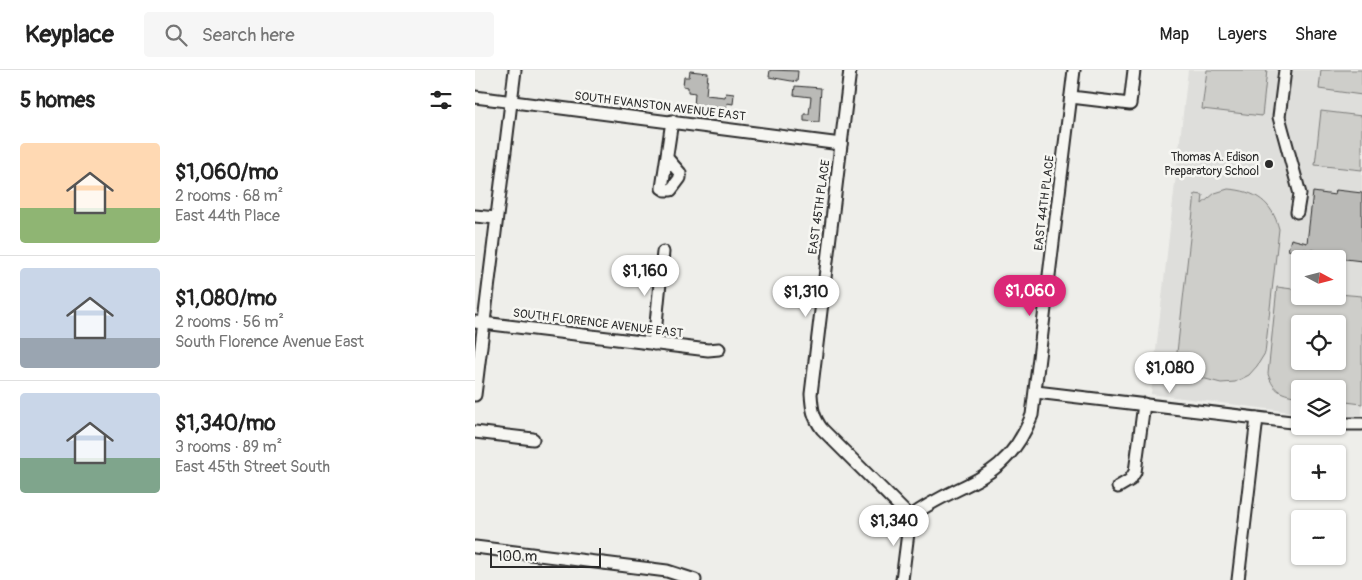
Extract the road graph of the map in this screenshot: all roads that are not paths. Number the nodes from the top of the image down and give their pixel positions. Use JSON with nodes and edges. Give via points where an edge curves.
{"nodes":[{"id":1,"x":515,"y":70,"type":"edge"},
{"id":2,"x":850,"y":70,"type":"edge"},
{"id":3,"x":1073,"y":70,"type":"edge"},
{"id":4,"x":1135,"y":70,"type":"edge"},
{"id":5,"x":1285,"y":70,"type":"edge"},
{"id":6,"x":475,"y":97,"type":"edge"},
{"id":7,"x":1071,"y":97,"type":"junction"},
{"id":8,"x":511,"y":101,"type":"junction"},
{"id":9,"x":672,"y":121,"type":"junction"},
{"id":10,"x":841,"y":144,"type":"junction"},
{"id":11,"x":667,"y":158,"type":"dead end"},
{"id":12,"x":1297,"y":212,"type":"dead end"},
{"id":13,"x":475,"y":216,"type":"edge"},
{"id":14,"x":496,"y":218,"type":"junction"},
{"id":15,"x":663,"y":252,"type":"dead end"},
{"id":16,"x":479,"y":323,"type":"edge"},
{"id":17,"x":654,"y":344,"type":"junction"},
{"id":18,"x":719,"y":349,"type":"dead end"},
{"id":19,"x":1036,"y":392,"type":"junction"},
{"id":20,"x":475,"y":395,"type":"edge"},
{"id":21,"x":1144,"y":404,"type":"junction"},
{"id":22,"x":1257,"y":418,"type":"junction"},
{"id":23,"x":1291,"y":422,"type":"edge"},
{"id":24,"x":1346,"y":424,"type":"edge"},
{"id":25,"x":1362,"y":424,"type":"edge"},
{"id":26,"x":475,"y":432,"type":"edge"},
{"id":27,"x":533,"y":439,"type":"dead end"},
{"id":28,"x":1119,"y":487,"type":"dead end"},
{"id":29,"x":911,"y":517,"type":"junction"},
{"id":30,"x":475,"y":547,"type":"edge"},
{"id":31,"x":695,"y":580,"type":"edge"},
{"id":32,"x":902,"y":580,"type":"edge"},
{"id":33,"x":1238,"y":580,"type":"edge"}],
"edges":[{"from":1,"to":8,"type":"street"},
{"from":2,"to":10,"type":"street","name":"EAST 45TH PLACE"},
{"from":3,"to":7,"type":"street","name":"EAST 44TH PLACE"},
{"from":4,"to":7,"type":"street","via":[[1130,104]]},
{"from":5,"to":12,"type":"street","via":[[1279,118],[1300,194]]},
{"from":6,"to":8,"type":"street","name":"SOUTH EVANSTON AVENUE EAST"},
{"from":7,"to":19,"type":"street","name":"EAST 44TH PLACE"},
{"from":8,"to":9,"type":"street","name":"SOUTH EVANSTON AVENUE EAST"},
{"from":8,"to":14,"type":"street"},
{"from":9,"to":10,"type":"street","name":"SOUTH EVANSTON AVENUE EAST"},
{"from":9,"to":11,"type":"street"},
{"from":10,"to":29,"type":"street","name":"EAST 45TH PLACE","via":[[825,261],[812,409],[814,419],[822,429]]},
{"from":13,"to":14,"type":"street"},
{"from":14,"to":16,"type":"street"},
{"from":15,"to":17,"type":"street"},
{"from":16,"to":17,"type":"street","name":"SOUTH FLORENCE AVENUE EAST"},
{"from":16,"to":20,"type":"street"},
{"from":17,"to":18,"type":"street","name":"SOUTH FLORENCE AVENUE EAST"},
{"from":19,"to":21,"type":"street"},
{"from":19,"to":29,"type":"street","name":"EAST 44TH PLACE","via":[[1027,427],[999,466]]},
{"from":21,"to":22,"type":"street"},
{"from":21,"to":28,"type":"street","via":[[1135,472],[1131,480]]},
{"from":22,"to":23,"type":"street"},
{"from":22,"to":33,"type":"street"},
{"from":24,"to":25,"type":"street"},
{"from":26,"to":27,"type":"street"},
{"from":29,"to":32,"type":"street"},
{"from":30,"to":31,"type":"street","via":[[667,571]]}]}
